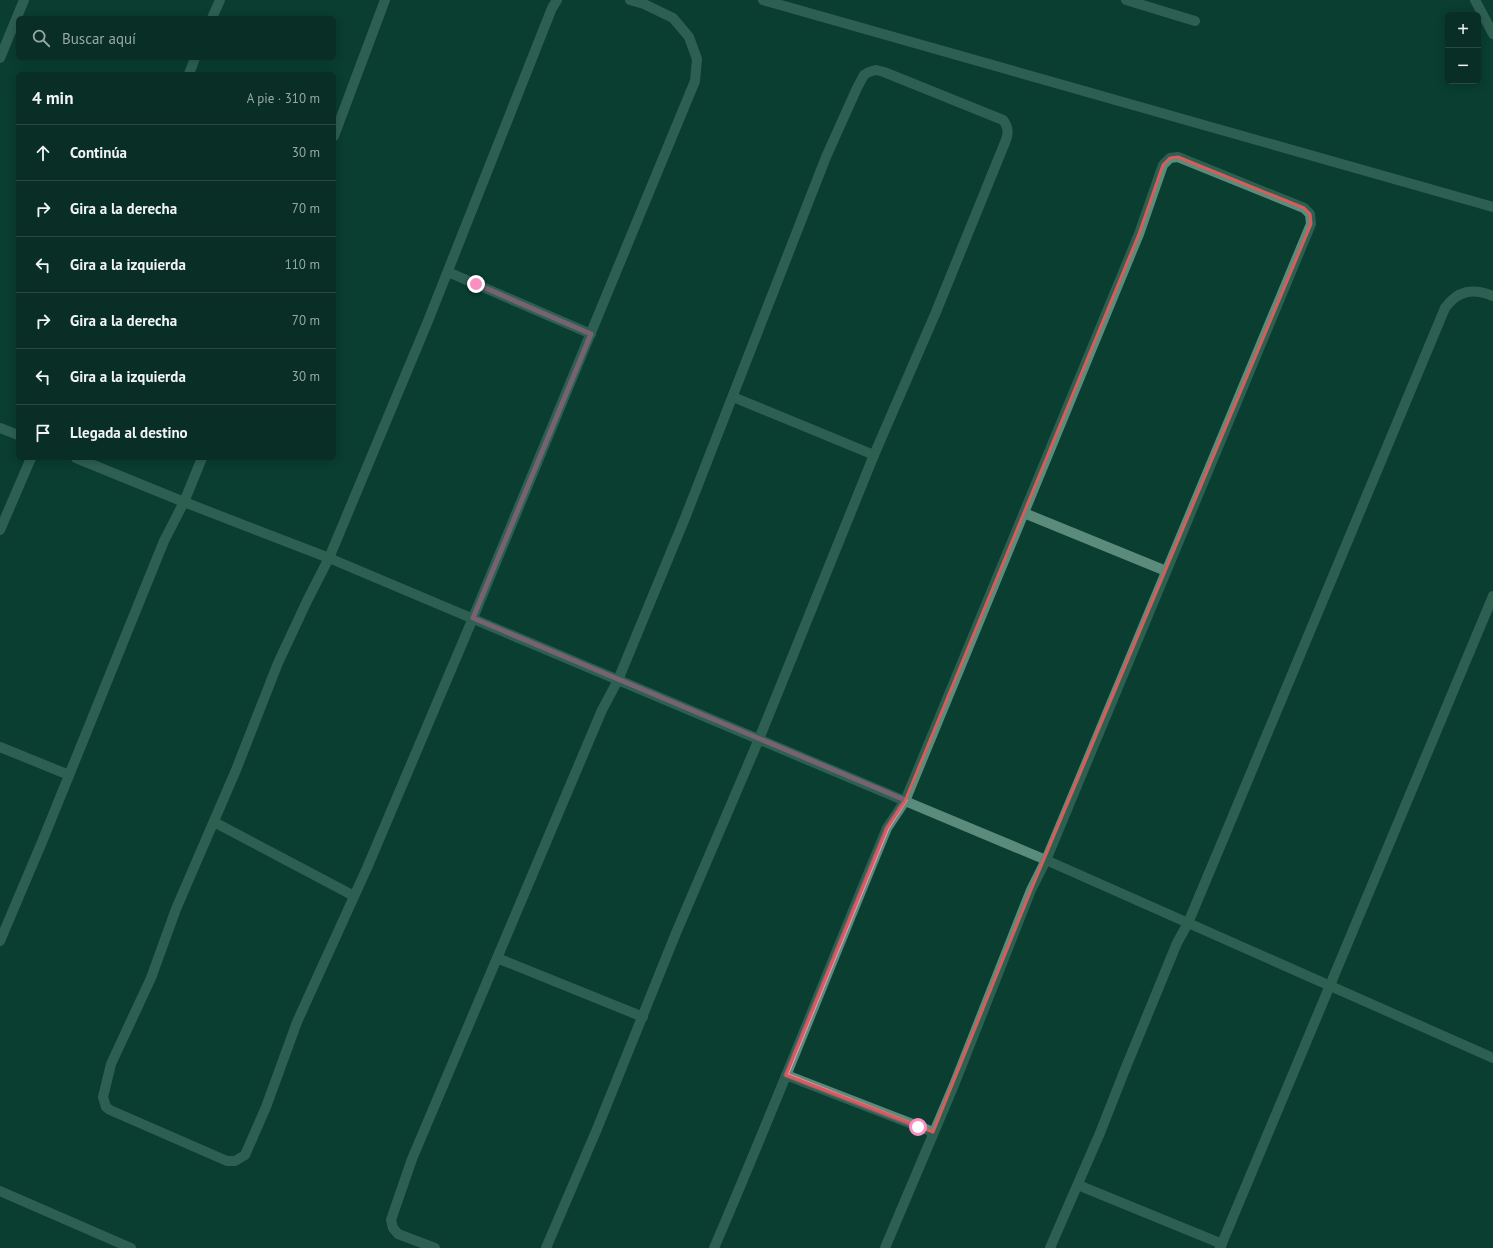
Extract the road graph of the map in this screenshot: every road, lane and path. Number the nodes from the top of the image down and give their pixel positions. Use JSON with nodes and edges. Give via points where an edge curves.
{"nodes":[{"id":1,"x":24,"y":0,"type":"edge"},
{"id":2,"x":220,"y":0,"type":"edge"},
{"id":3,"x":385,"y":0,"type":"edge"},
{"id":4,"x":557,"y":0,"type":"edge"},
{"id":5,"x":630,"y":0,"type":"edge"},
{"id":6,"x":762,"y":0,"type":"edge"},
{"id":7,"x":1126,"y":0,"type":"edge"},
{"id":8,"x":1475,"y":0,"type":"edge"},
{"id":9,"x":1153,"y":4,"type":"edge"},
{"id":10,"x":17,"y":16,"type":"edge"},
{"id":11,"x":213,"y":16,"type":"edge"},
{"id":12,"x":16,"y":19,"type":"edge"},
{"id":13,"x":1195,"y":21,"type":"dead end"},
{"id":14,"x":1493,"y":34,"type":"edge"},
{"id":15,"x":0,"y":58,"type":"edge"},
{"id":16,"x":194,"y":60,"type":"edge"},
{"id":17,"x":189,"y":72,"type":"edge"},
{"id":18,"x":336,"y":131,"type":"edge"},
{"id":19,"x":1493,"y":207,"type":"edge"},
{"id":20,"x":448,"y":272,"type":"junction"},
{"id":21,"x":1493,"y":296,"type":"edge"},
{"id":22,"x":591,"y":334,"type":"junction"},
{"id":23,"x":733,"y":397,"type":"junction"},
{"id":24,"x":0,"y":428,"type":"edge"},
{"id":25,"x":16,"y":434,"type":"edge"},
{"id":26,"x":874,"y":455,"type":"junction"},
{"id":27,"x":29,"y":460,"type":"edge"},
{"id":28,"x":81,"y":460,"type":"edge"},
{"id":29,"x":201,"y":460,"type":"edge"},
{"id":30,"x":184,"y":502,"type":"junction"},
{"id":31,"x":1024,"y":513,"type":"junction"},
{"id":32,"x":0,"y":530,"type":"edge"},
{"id":33,"x":329,"y":558,"type":"junction"},
{"id":34,"x":1166,"y":571,"type":"junction"},
{"id":35,"x":1493,"y":596,"type":"edge"},
{"id":36,"x":473,"y":618,"type":"junction"},
{"id":37,"x":618,"y":680,"type":"junction"},
{"id":38,"x":758,"y":739,"type":"junction"},
{"id":39,"x":0,"y":747,"type":"edge"},
{"id":40,"x":69,"y":775,"type":"junction"},
{"id":41,"x":905,"y":800,"type":"junction"},
{"id":42,"x":214,"y":822,"type":"junction"},
{"id":43,"x":1046,"y":860,"type":"junction"},
{"id":44,"x":354,"y":896,"type":"junction"},
{"id":45,"x":1188,"y":923,"type":"junction"},
{"id":46,"x":0,"y":941,"type":"edge"},
{"id":47,"x":497,"y":958,"type":"junction"},
{"id":48,"x":1330,"y":986,"type":"junction"},
{"id":49,"x":643,"y":1017,"type":"junction"},
{"id":50,"x":1493,"y":1057,"type":"edge"},
{"id":51,"x":786,"y":1075,"type":"junction"},
{"id":52,"x":933,"y":1132,"type":"junction"},
{"id":53,"x":1078,"y":1185,"type":"junction"},
{"id":54,"x":0,"y":1191,"type":"edge"},
{"id":55,"x":1221,"y":1246,"type":"edge"},
{"id":56,"x":131,"y":1248,"type":"edge"},
{"id":57,"x":435,"y":1248,"type":"edge"},
{"id":58,"x":546,"y":1248,"type":"edge"},
{"id":59,"x":714,"y":1248,"type":"edge"},
{"id":60,"x":885,"y":1248,"type":"edge"},
{"id":61,"x":1050,"y":1248,"type":"edge"}],
"edges":[{"from":1,"to":10,"type":"street"},
{"from":2,"to":11,"type":"street"},
{"from":3,"to":18,"type":"street"},
{"from":4,"to":20,"type":"street"},
{"from":5,"to":22,"type":"street","via":[[673,18],[685,32],[697,59],[695,81]]},
{"from":6,"to":19,"type":"street"},
{"from":7,"to":9,"type":"street"},
{"from":8,"to":14,"type":"street"},
{"from":9,"to":13,"type":"street"},
{"from":12,"to":15,"type":"street"},
{"from":16,"to":17,"type":"street"},
{"from":20,"to":22,"type":"street"},
{"from":20,"to":33,"type":"street"},
{"from":21,"to":45,"type":"street","via":[[1467,292],[1450,300],[1445,308]]},
{"from":22,"to":36,"type":"street"},
{"from":23,"to":26,"type":"street"},
{"from":23,"to":26,"type":"street","via":[[826,157],[864,75],[876,70],[884,72],[998,118],[1006,124],[1006,140]]},
{"from":23,"to":37,"type":"street"},
{"from":24,"to":25,"type":"street"},
{"from":26,"to":38,"type":"street"},
{"from":27,"to":32,"type":"street"},
{"from":28,"to":30,"type":"street"},
{"from":29,"to":30,"type":"street"},
{"from":30,"to":33,"type":"street"},
{"from":30,"to":40,"type":"street","via":[[164,541]]},
{"from":31,"to":34,"type":"street"},
{"from":31,"to":34,"type":"street","via":[[1139,234],[1166,161],[1178,157],[1304,208],[1310,214],[1311,224]]},
{"from":31,"to":41,"type":"street"},
{"from":33,"to":36,"type":"street"},
{"from":33,"to":42,"type":"street","via":[[278,663]]},
{"from":34,"to":43,"type":"street"},
{"from":35,"to":48,"type":"street"},
{"from":36,"to":37,"type":"street"},
{"from":36,"to":44,"type":"street"},
{"from":37,"to":38,"type":"street"},
{"from":37,"to":47,"type":"street","via":[[602,710]]},
{"from":38,"to":41,"type":"street"},
{"from":38,"to":49,"type":"street"},
{"from":39,"to":40,"type":"street"},
{"from":40,"to":46,"type":"street"},
{"from":41,"to":43,"type":"street"},
{"from":41,"to":51,"type":"street","via":[[887,828]]},
{"from":42,"to":44,"type":"street"},
{"from":42,"to":44,"type":"street","via":[[176,910],[151,978],[111,1064],[103,1097],[106,1107],[110,1110],[227,1161],[235,1162],[245,1155],[266,1107],[297,1022]]},
{"from":43,"to":45,"type":"street"},
{"from":43,"to":52,"type":"street","via":[[1031,890]]},
{"from":45,"to":48,"type":"street"},
{"from":45,"to":53,"type":"street","via":[[1174,950]]},
{"from":47,"to":49,"type":"street"},
{"from":47,"to":57,"type":"street","via":[[412,1159],[391,1220],[398,1234]]},
{"from":48,"to":50,"type":"street"},
{"from":48,"to":55,"type":"street"},
{"from":49,"to":58,"type":"street"},
{"from":51,"to":52,"type":"street"},
{"from":51,"to":59,"type":"street"},
{"from":52,"to":60,"type":"street"},
{"from":53,"to":55,"type":"street"},
{"from":53,"to":61,"type":"street"},
{"from":54,"to":56,"type":"street"}]}
